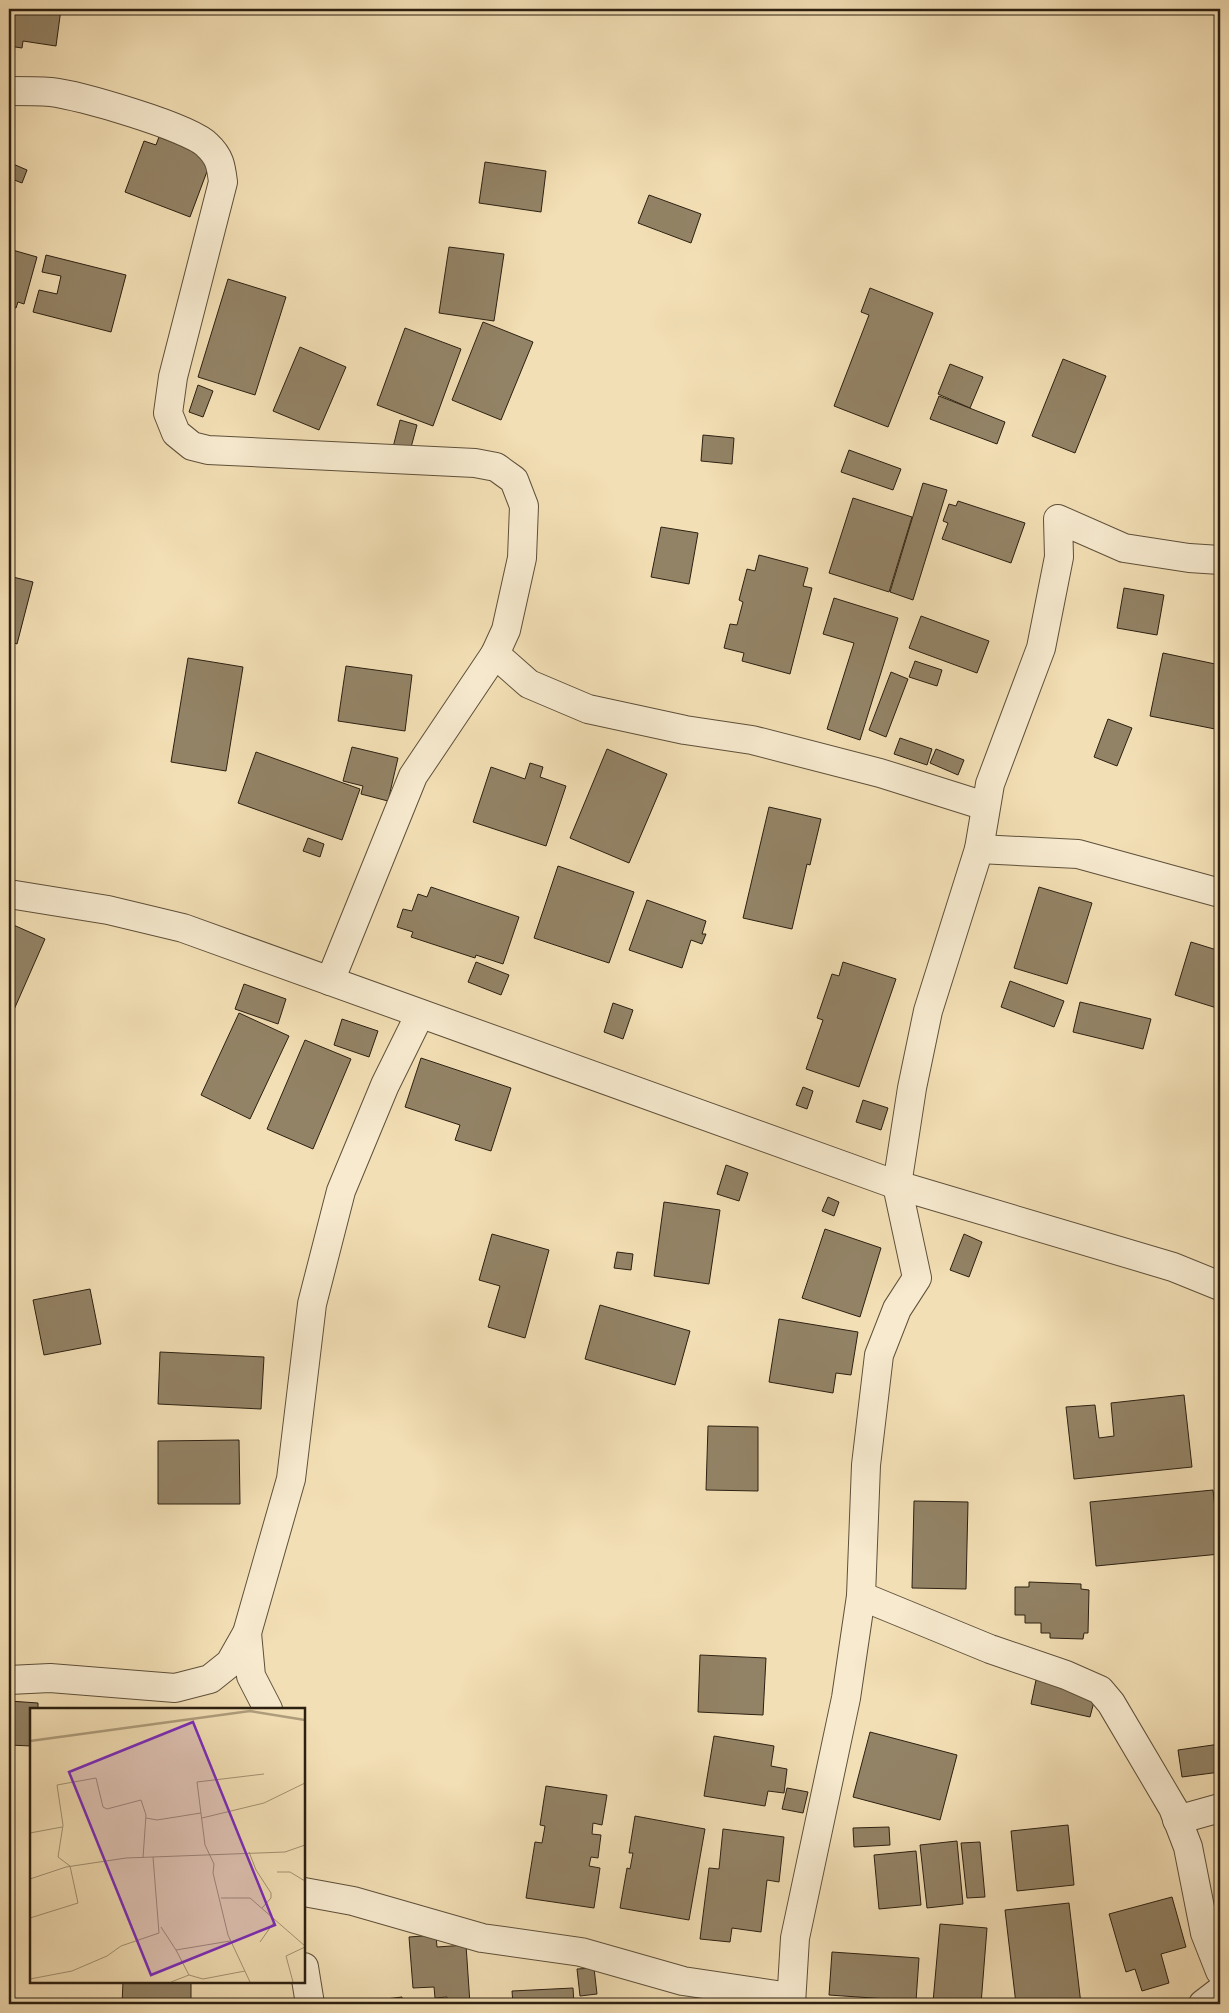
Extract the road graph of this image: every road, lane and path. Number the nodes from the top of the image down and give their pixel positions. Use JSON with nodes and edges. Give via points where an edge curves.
{"nodes":[{"id":1,"x":9,"y":91,"type":"edge"},
{"id":2,"x":1220,"y":560,"type":"edge"},
{"id":3,"x":495,"y":654,"type":"junction"},
{"id":4,"x":985,"y":806,"type":"junction"},
{"id":5,"x":979,"y":849,"type":"junction"},
{"id":6,"x":1220,"y":893,"type":"edge"},
{"id":7,"x":9,"y":894,"type":"edge"},
{"id":8,"x":330,"y":981,"type":"junction"},
{"id":9,"x":420,"y":1014,"type":"junction"},
{"id":10,"x":897,"y":1185,"type":"junction"},
{"id":11,"x":1220,"y":1286,"type":"edge"},
{"id":12,"x":861,"y":1596,"type":"junction"},
{"id":13,"x":247,"y":1633,"type":"junction"},
{"id":14,"x":9,"y":1680,"type":"edge"},
{"id":15,"x":267,"y":1708,"type":"edge"},
{"id":16,"x":1220,"y":1808,"type":"edge"},
{"id":17,"x":1177,"y":1820,"type":"junction"},
{"id":18,"x":305,"y":1892,"type":"edge"},
{"id":19,"x":1220,"y":1971,"type":"edge"},
{"id":20,"x":305,"y":1973,"type":"edge"},
{"id":21,"x":1220,"y":1991,"type":"edge"},
{"id":22,"x":791,"y":2000,"type":"edge"},
{"id":23,"x":310,"y":2004,"type":"edge"},
{"id":24,"x":1203,"y":2004,"type":"edge"}],
"edges":[{"from":1,"to":3,"type":"street","via":[[52,92],[86,99],[180,129],[206,143],[220,160],[223,182],[173,377],[168,413],[176,433],[192,446],[208,450],[475,463],[496,467],[514,480],[524,506],[522,558],[506,630]]},
{"from":2,"to":4,"type":"street","via":[[1124,548],[1058,519],[1058,557],[1041,648],[990,784]]},
{"from":3,"to":4,"type":"street","via":[[529,684],[588,709],[685,730],[752,740],[880,773]]},
{"from":3,"to":8,"type":"street","via":[[413,776]]},
{"from":4,"to":5,"type":"street"},
{"from":5,"to":6,"type":"street","via":[[1078,854]]},
{"from":5,"to":10,"type":"street","via":[[928,1011]]},
{"from":7,"to":8,"type":"street","via":[[108,910],[182,928]]},
{"from":8,"to":9,"type":"street"},
{"from":9,"to":10,"type":"street"},
{"from":9,"to":13,"type":"street","via":[[385,1085],[341,1191],[312,1304],[291,1479]]},
{"from":10,"to":11,"type":"street","via":[[1173,1267]]},
{"from":10,"to":12,"type":"street","via":[[917,1278],[897,1309],[879,1355],[866,1465]]},
{"from":12,"to":17,"type":"street","via":[[1100,1690],[1111,1703]]},
{"from":12,"to":22,"type":"street","via":[[846,1698],[795,1938]]},
{"from":13,"to":14,"type":"street","via":[[230,1663],[210,1679],[175,1688],[50,1678]]},
{"from":13,"to":15,"type":"street","via":[[251,1676]]},
{"from":16,"to":17,"type":"street"},
{"from":17,"to":19,"type":"street","via":[[1188,1847],[1205,1933]]},
{"from":18,"to":22,"type":"street","via":[[353,1901],[482,1938],[581,1952],[683,1981]]},
{"from":20,"to":23,"type":"street"},
{"from":21,"to":24,"type":"street"}]}
